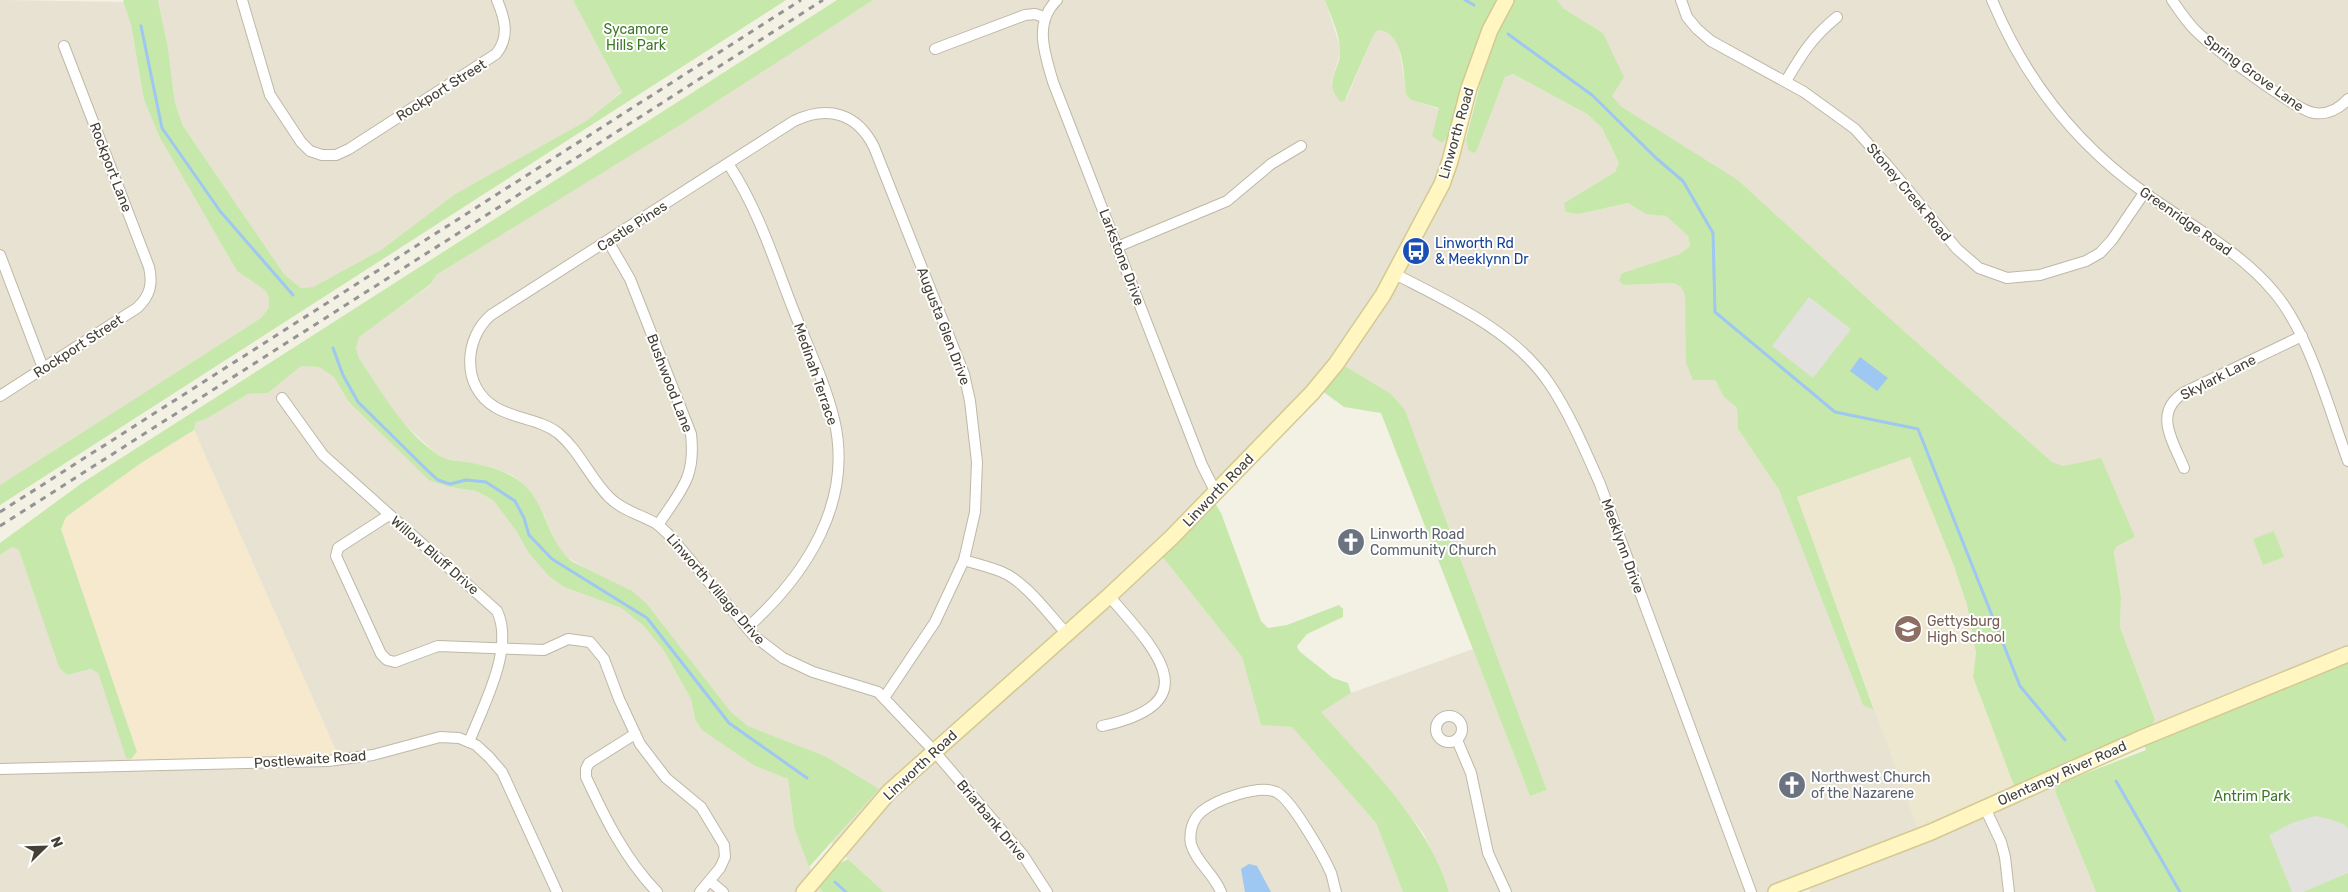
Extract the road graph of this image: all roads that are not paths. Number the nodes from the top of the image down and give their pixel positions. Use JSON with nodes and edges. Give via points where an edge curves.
{"nodes":[{"id":1,"x":244,"y":0,"type":"edge"},
{"id":2,"x":497,"y":0,"type":"edge"},
{"id":3,"x":1057,"y":0,"type":"edge"},
{"id":4,"x":1506,"y":0,"type":"edge"},
{"id":5,"x":1681,"y":0,"type":"edge"},
{"id":6,"x":1992,"y":0,"type":"edge"},
{"id":7,"x":2172,"y":0,"type":"edge"},
{"id":8,"x":1837,"y":17,"type":"dead end"},
{"id":9,"x":1044,"y":18,"type":"junction"},
{"id":10,"x":64,"y":46,"type":"dead end"},
{"id":11,"x":935,"y":49,"type":"dead end"},
{"id":12,"x":1786,"y":81,"type":"junction"},
{"id":13,"x":2348,"y":99,"type":"edge"},
{"id":14,"x":830,"y":113,"type":"joint"},
{"id":15,"x":1301,"y":146,"type":"dead end"},
{"id":16,"x":729,"y":165,"type":"junction"},
{"id":17,"x":2144,"y":193,"type":"junction"},
{"id":18,"x":608,"y":241,"type":"junction"},
{"id":19,"x":1118,"y":247,"type":"junction"},
{"id":20,"x":0,"y":255,"type":"edge"},
{"id":21,"x":1395,"y":274,"type":"junction"},
{"id":22,"x":150,"y":290,"type":"joint"},
{"id":23,"x":2302,"y":336,"type":"junction"},
{"id":24,"x":44,"y":368,"type":"junction"},
{"id":25,"x":471,"y":371,"type":"joint"},
{"id":26,"x":0,"y":396,"type":"edge"},
{"id":27,"x":282,"y":398,"type":"dead end"},
{"id":28,"x":2348,"y":461,"type":"edge"},
{"id":29,"x":2184,"y":468,"type":"dead end"},
{"id":30,"x":1216,"y":493,"type":"junction"},
{"id":31,"x":389,"y":515,"type":"junction"},
{"id":32,"x":658,"y":525,"type":"junction"},
{"id":33,"x":964,"y":560,"type":"junction"},
{"id":34,"x":1109,"y":596,"type":"junction"},
{"id":35,"x":748,"y":628,"type":"junction"},
{"id":36,"x":1067,"y":634,"type":"junction"},
{"id":37,"x":502,"y":650,"type":"junction"},
{"id":38,"x":2348,"y":654,"type":"edge"},
{"id":39,"x":884,"y":698,"type":"junction"},
{"id":40,"x":1102,"y":726,"type":"dead end"},
{"id":41,"x":635,"y":734,"type":"junction"},
{"id":42,"x":1457,"y":740,"type":"dead end"},
{"id":43,"x":469,"y":742,"type":"junction"},
{"id":44,"x":934,"y":751,"type":"junction"},
{"id":45,"x":0,"y":770,"type":"edge"},
{"id":46,"x":1985,"y":808,"type":"junction"},
{"id":47,"x":711,"y":882,"type":"junction"},
{"id":48,"x":557,"y":892,"type":"edge"},
{"id":49,"x":657,"y":892,"type":"edge"},
{"id":50,"x":700,"y":892,"type":"edge"},
{"id":51,"x":723,"y":892,"type":"edge"},
{"id":52,"x":804,"y":892,"type":"edge"},
{"id":53,"x":1047,"y":892,"type":"edge"},
{"id":54,"x":1221,"y":892,"type":"edge"},
{"id":55,"x":1336,"y":892,"type":"edge"},
{"id":56,"x":1506,"y":892,"type":"edge"},
{"id":57,"x":1752,"y":892,"type":"edge"},
{"id":58,"x":1776,"y":892,"type":"edge"},
{"id":59,"x":2009,"y":892,"type":"edge"}],
"edges":[{"from":1,"to":2,"type":"street","name":"Rockport Street","via":[[270,95],[301,142],[310,151],[322,155],[349,149],[496,54],[506,35]]},
{"from":3,"to":9,"type":"street"},
{"from":4,"to":21,"type":"main road","name":"Linworth Road","via":[[1490,30],[1469,88],[1442,184]]},
{"from":5,"to":12,"type":"street","name":"Stoney Creek Road","via":[[1687,17],[1711,41]]},
{"from":6,"to":17,"type":"street","name":"Greenridge Road","via":[[2030,76],[2072,130]]},
{"from":7,"to":13,"type":"street","name":"Spring Grove Lane","via":[[2195,30],[2245,70],[2306,111],[2325,113],[2342,106]]},
{"from":8,"to":12,"type":"street","via":[[1810,42]]},
{"from":9,"to":11,"type":"street","via":[[1035,14],[1025,15]]},
{"from":9,"to":19,"type":"street","name":"Larkstone Drive","via":[[1044,51],[1053,82]]},
{"from":10,"to":22,"type":"street","name":"Rockport Lane","via":[[149,267],[152,278]]},
{"from":12,"to":17,"type":"street","name":"Stoney Creek Road","via":[[1854,129],[1957,249],[1979,268],[2007,278],[2040,275],[2086,261],[2100,253]]},
{"from":14,"to":16,"type":"street","name":"Castle Pines","via":[[811,114],[794,121]]},
{"from":14,"to":33,"type":"street","name":"Augusta Glen Drive","via":[[848,118],[870,138],[964,374],[976,434],[978,485]]},
{"from":15,"to":19,"type":"street","via":[[1271,164],[1228,201]]},
{"from":16,"to":18,"type":"street","name":"Castle Pines"},
{"from":16,"to":35,"type":"street","name":"Medinah Terrace","via":[[748,195],[826,395],[839,444],[839,469],[827,524],[785,590]]},
{"from":17,"to":23,"type":"street","name":"Greenridge Road","via":[[2240,258],[2286,306]]},
{"from":18,"to":25,"type":"street","name":"Castle Pines","via":[[484,322],[471,348]]},
{"from":18,"to":32,"type":"street","name":"Bushwood Lane","via":[[630,279],[690,434],[694,456],[688,478]]},
{"from":19,"to":30,"type":"street","name":"Larkstone Drive","via":[[1202,465]]},
{"from":20,"to":24,"type":"street"},
{"from":21,"to":30,"type":"main road","name":"Linworth Road","via":[[1336,364]]},
{"from":21,"to":57,"type":"street","name":"Meeklynn Drive","via":[[1452,304],[1520,351],[1548,381],[1572,420],[1600,484]]},
{"from":22,"to":24,"type":"street","name":"Rockport Street","via":[[137,308]]},
{"from":23,"to":28,"type":"street","name":"Greenridge Road"},
{"from":23,"to":29,"type":"street","name":"Skylark Lane","via":[[2185,392],[2173,402],[2167,426]]},
{"from":24,"to":26,"type":"street","name":"Rockport Street"},
{"from":25,"to":32,"type":"street","name":"Linworth Village Drive","via":[[483,396],[493,406],[556,432],[566,440],[612,500]]},
{"from":27,"to":31,"type":"street","name":"Willow Bluff Drive","via":[[323,455]]},
{"from":30,"to":34,"type":"main road","name":"Linworth Road"},
{"from":31,"to":37,"type":"street","name":"Willow Bluff Drive","via":[[492,604],[501,619]]},
{"from":31,"to":37,"type":"street","via":[[338,548],[336,556],[381,654],[395,662],[438,646]]},
{"from":32,"to":35,"type":"street","name":"Linworth Village Drive","via":[[684,550]]},
{"from":33,"to":36,"type":"street","via":[[1003,572],[1014,579]]},
{"from":33,"to":39,"type":"street","name":"Augusta Glen Drive","via":[[935,622]]},
{"from":34,"to":36,"type":"main road","name":"Linworth Road"},
{"from":34,"to":40,"type":"street","via":[[1150,643],[1164,676],[1164,688],[1161,697],[1148,711]]},
{"from":35,"to":39,"type":"street","name":"Linworth Village Drive","via":[[766,647],[783,658],[813,672],[870,689]]},
{"from":36,"to":44,"type":"main road","name":"Linworth Road"},
{"from":37,"to":41,"type":"street","via":[[544,650],[568,639],[590,642],[604,659]]},
{"from":37,"to":43,"type":"street","name":"Willow Bluff Drive"},
{"from":38,"to":46,"type":"main road","name":"Olentangy River Road","via":[[2142,738]]},
{"from":39,"to":44,"type":"street","name":"Linworth Village Drive"},
{"from":41,"to":47,"type":"street","via":[[666,778],[701,807],[724,845],[725,857]]},
{"from":41,"to":49,"type":"street","via":[[589,762],[586,777],[612,829],[641,876]]},
{"from":42,"to":56,"type":"street","via":[[1471,772],[1488,853]]},
{"from":43,"to":45,"type":"street","name":"Postlewaite Road","via":[[450,737],[432,738],[373,755],[328,761]]},
{"from":43,"to":48,"type":"street","name":"Postlewaite Road","via":[[482,750],[502,772]]},
{"from":44,"to":52,"type":"main road","name":"Linworth Road","via":[[889,792]]},
{"from":44,"to":53,"type":"street","name":"Briarbank Drive","via":[[1023,855]]},
{"from":46,"to":58,"type":"main road","name":"Olentangy River Road"},
{"from":46,"to":59,"type":"street","via":[[2003,850]]},
{"from":47,"to":50,"type":"street"},
{"from":47,"to":51,"type":"street"},
{"from":54,"to":55,"type":"street","via":[[1215,878],[1194,852],[1192,824],[1201,812],[1213,805],[1250,791],[1268,789],[1277,792],[1292,808],[1332,875]]}]}
